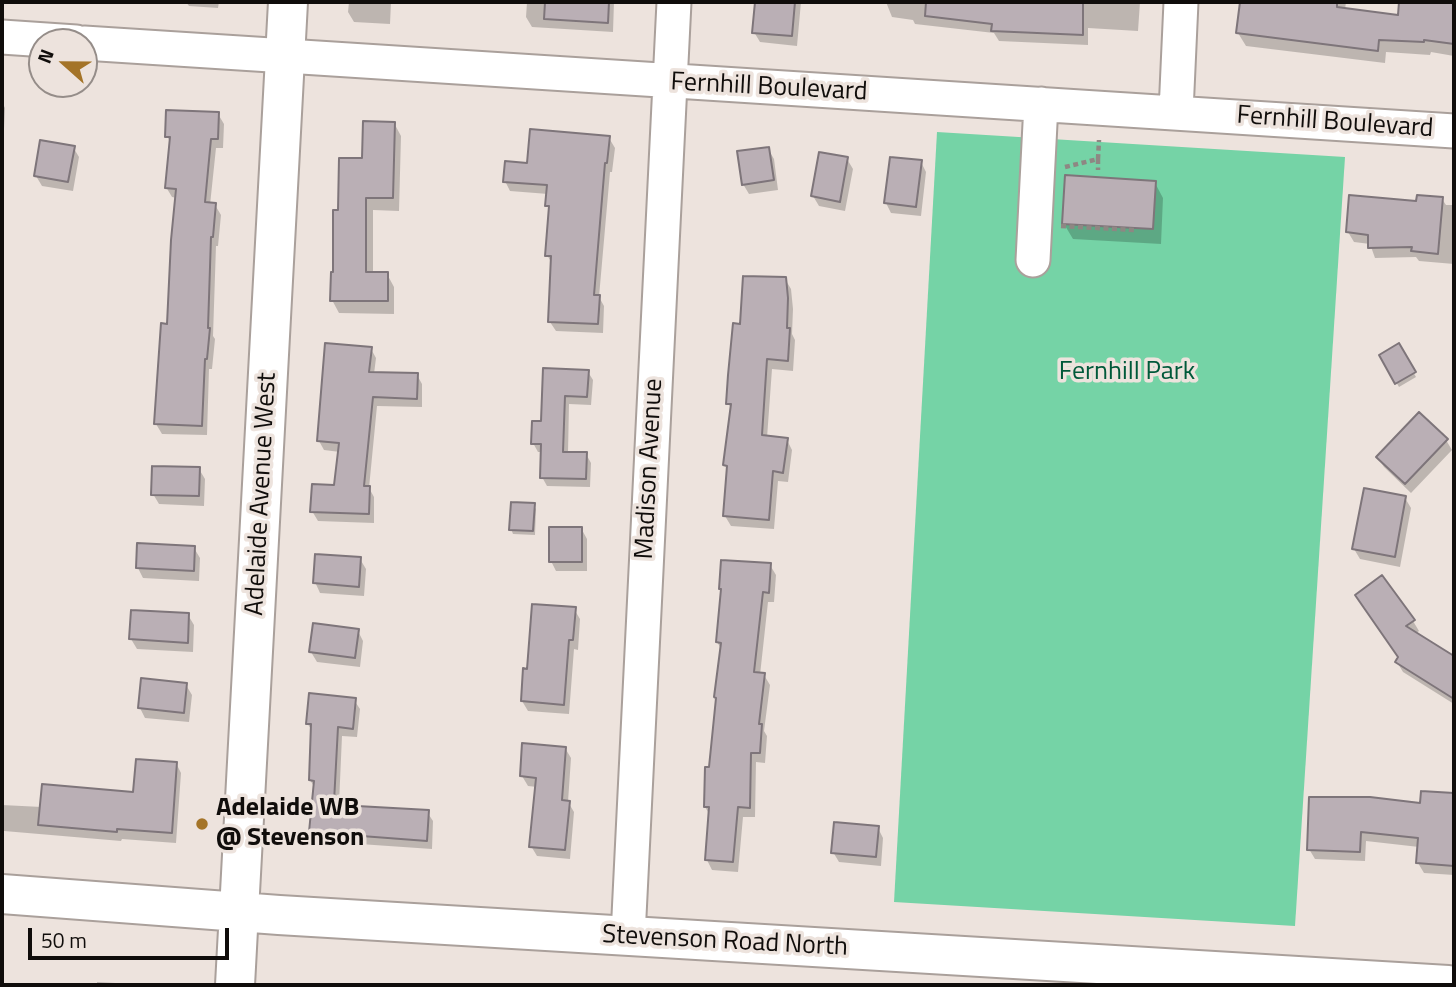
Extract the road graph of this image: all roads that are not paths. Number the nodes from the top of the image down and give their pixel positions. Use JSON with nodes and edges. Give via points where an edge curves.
{"nodes":[{"id":1,"x":288,"y":2,"type":"edge"},
{"id":2,"x":674,"y":2,"type":"edge"},
{"id":3,"x":1181,"y":2,"type":"edge"},
{"id":4,"x":2,"y":37,"type":"edge"},
{"id":5,"x":28,"y":39,"type":"edge"},
{"id":6,"x":98,"y":44,"type":"edge"},
{"id":7,"x":285,"y":55,"type":"junction"},
{"id":8,"x":669,"y":82,"type":"junction"},
{"id":9,"x":1041,"y":104,"type":"junction"},
{"id":10,"x":1176,"y":112,"type":"junction"},
{"id":11,"x":1454,"y":131,"type":"edge"},
{"id":12,"x":1033,"y":260,"type":"dead end"},
{"id":13,"x":2,"y":894,"type":"edge"},
{"id":14,"x":239,"y":913,"type":"junction"},
{"id":15,"x":628,"y":936,"type":"junction"},
{"id":16,"x":235,"y":985,"type":"edge"},
{"id":17,"x":1448,"y":985,"type":"edge"}],
"edges":[{"from":1,"to":7,"type":"main road","name":"Adelaide Avenue West"},
{"from":2,"to":8,"type":"street","name":"Madison Avenue"},
{"from":3,"to":10,"type":"street"},
{"from":4,"to":5,"type":"street"},
{"from":6,"to":7,"type":"street","name":"Fernhill Boulevard"},
{"from":7,"to":8,"type":"street","name":"Fernhill Boulevard"},
{"from":7,"to":14,"type":"main road","name":"Adelaide Avenue West"},
{"from":8,"to":9,"type":"street","name":"Fernhill Boulevard"},
{"from":8,"to":15,"type":"street","name":"Madison Avenue"},
{"from":9,"to":10,"type":"street","name":"Fernhill Boulevard"},
{"from":9,"to":12,"type":"street"},
{"from":10,"to":11,"type":"street","name":"Fernhill Boulevard"},
{"from":13,"to":14,"type":"main road","name":"Stevenson Road North"},
{"from":14,"to":15,"type":"main road","name":"Stevenson Road North"},
{"from":14,"to":16,"type":"main road","name":"Adelaide Avenue West"},
{"from":15,"to":17,"type":"main road","name":"Stevenson Road North"}]}
